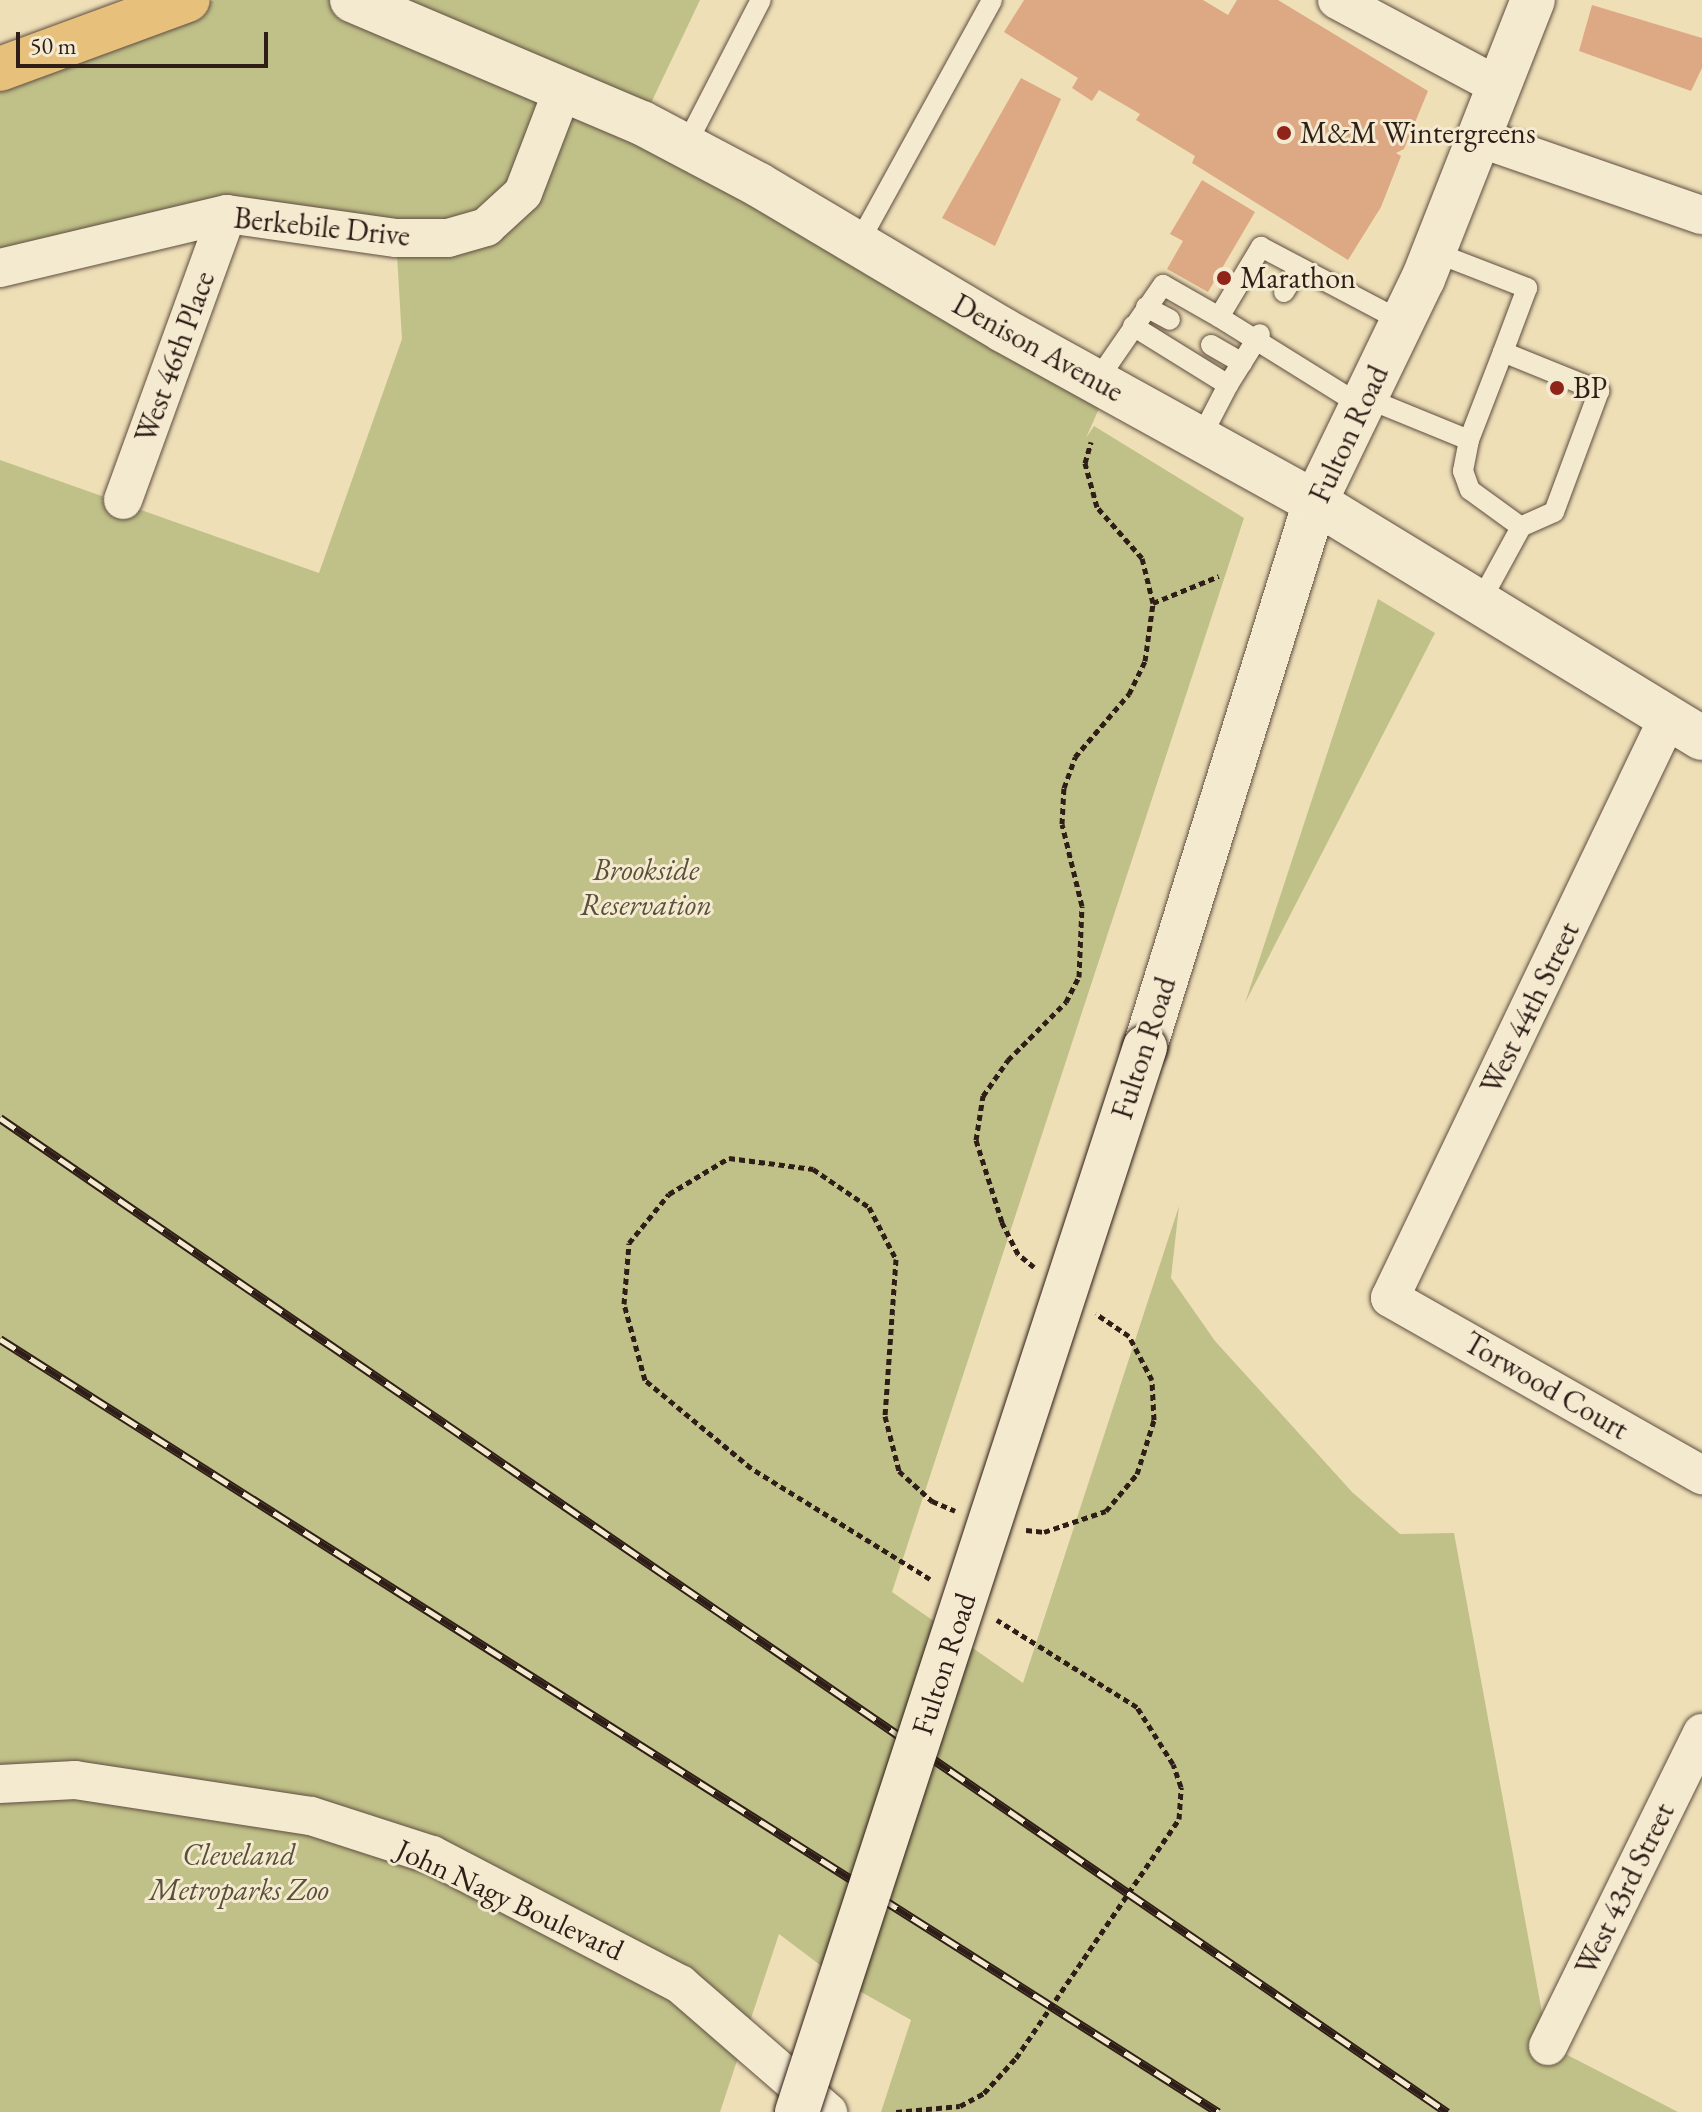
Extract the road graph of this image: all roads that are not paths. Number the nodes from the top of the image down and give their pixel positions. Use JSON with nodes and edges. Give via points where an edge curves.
{"nodes":[{"id":1,"x":188,"y":0,"type":"edge"},
{"id":2,"x":215,"y":0,"type":"edge"},
{"id":3,"x":352,"y":0,"type":"edge"},
{"id":4,"x":761,"y":0,"type":"edge"},
{"id":5,"x":992,"y":0,"type":"edge"},
{"id":6,"x":1337,"y":0,"type":"edge"},
{"id":7,"x":1533,"y":0,"type":"edge"},
{"id":8,"x":140,"y":20,"type":"junction"},
{"id":9,"x":0,"y":69,"type":"edge"},
{"id":10,"x":1500,"y":87,"type":"junction"},
{"id":11,"x":563,"y":89,"type":"junction"},
{"id":12,"x":1482,"y":139,"type":"junction"},
{"id":13,"x":686,"y":145,"type":"junction"},
{"id":14,"x":227,"y":214,"type":"junction"},
{"id":15,"x":1702,"y":215,"type":"edge"},
{"id":16,"x":858,"y":244,"type":"junction"},
{"id":17,"x":1434,"y":252,"type":"junction"},
{"id":18,"x":0,"y":268,"type":"edge"},
{"id":19,"x":1299,"y":268,"type":"junction"},
{"id":20,"x":1284,"y":292,"type":"dead end"},
{"id":21,"x":1146,"y":307,"type":"junction"},
{"id":22,"x":1219,"y":317,"type":"junction"},
{"id":23,"x":1170,"y":320,"type":"dead end"},
{"id":24,"x":1403,"y":322,"type":"junction"},
{"id":25,"x":1133,"y":326,"type":"junction"},
{"id":26,"x":1257,"y":338,"type":"junction"},
{"id":27,"x":1211,"y":345,"type":"dead end"},
{"id":28,"x":1503,"y":352,"type":"junction"},
{"id":29,"x":1242,"y":363,"type":"junction"},
{"id":30,"x":1096,"y":382,"type":"junction"},
{"id":31,"x":1228,"y":385,"type":"junction"},
{"id":32,"x":1364,"y":402,"type":"junction"},
{"id":33,"x":1200,"y":439,"type":"junction"},
{"id":34,"x":1469,"y":440,"type":"junction"},
{"id":35,"x":123,"y":500,"type":"dead end"},
{"id":36,"x":1315,"y":502,"type":"junction"},
{"id":37,"x":1521,"y":527,"type":"junction"},
{"id":38,"x":1478,"y":606,"type":"junction"},
{"id":39,"x":1685,"y":728,"type":"edge"},
{"id":40,"x":1390,"y":1298,"type":"joint"},
{"id":41,"x":1702,"y":1475,"type":"edge"},
{"id":42,"x":1702,"y":1733,"type":"edge"},
{"id":43,"x":0,"y":1784,"type":"edge"},
{"id":44,"x":1548,"y":2046,"type":"dead end"},
{"id":45,"x":797,"y":2112,"type":"edge"},
{"id":46,"x":828,"y":2112,"type":"edge"}],
"edges":[{"from":1,"to":8,"type":"highway"},
{"from":2,"to":8,"type":"highway"},
{"from":3,"to":11,"type":"main road","name":"Denison Avenue"},
{"from":4,"to":13,"type":"lane"},
{"from":5,"to":16,"type":"lane"},
{"from":6,"to":10,"type":"street"},
{"from":7,"to":10,"type":"main road","name":"Fulton Road"},
{"from":8,"to":9,"type":"highway"},
{"from":10,"to":12,"type":"main road","name":"Fulton Road"},
{"from":11,"to":13,"type":"main road","name":"Denison Avenue"},
{"from":11,"to":14,"type":"street","name":"Berkebile Drive","via":[[523,193],[486,227],[448,238],[396,238]]},
{"from":12,"to":15,"type":"street"},
{"from":12,"to":17,"type":"main road","name":"Fulton Road"},
{"from":13,"to":16,"type":"main road","name":"Denison Avenue"},
{"from":14,"to":18,"type":"street","name":"Berkebile Drive"},
{"from":14,"to":35,"type":"street","name":"West 46th Place"},
{"from":16,"to":30,"type":"main road","name":"Denison Avenue"},
{"from":17,"to":24,"type":"main road","name":"Fulton Road"},
{"from":17,"to":28,"type":"lane","via":[[1527,288]]},
{"from":19,"to":20,"type":"lane"},
{"from":19,"to":22,"type":"lane","via":[[1261,247]]},
{"from":19,"to":24,"type":"lane"},
{"from":21,"to":22,"type":"lane","via":[[1163,285]]},
{"from":21,"to":23,"type":"lane"},
{"from":21,"to":25,"type":"lane"},
{"from":22,"to":26,"type":"lane"},
{"from":24,"to":32,"type":"main road","name":"Fulton Road"},
{"from":25,"to":30,"type":"lane"},
{"from":25,"to":31,"type":"lane"},
{"from":26,"to":29,"type":"lane"},
{"from":26,"to":32,"type":"lane"},
{"from":27,"to":29,"type":"lane"},
{"from":28,"to":34,"type":"lane"},
{"from":28,"to":37,"type":"lane","via":[[1599,391],[1554,512]]},
{"from":29,"to":31,"type":"lane"},
{"from":30,"to":33,"type":"main road","name":"Denison Avenue"},
{"from":31,"to":33,"type":"lane"},
{"from":32,"to":34,"type":"lane"},
{"from":32,"to":36,"type":"main road","name":"Fulton Road"},
{"from":33,"to":36,"type":"main road","name":"Denison Avenue"},
{"from":34,"to":37,"type":"lane","via":[[1463,471],[1470,490]]},
{"from":36,"to":38,"type":"main road","name":"Denison Avenue"},
{"from":36,"to":45,"type":"main road","name":"Fulton Road","bridge":true,"via":[[1145,1047]]},
{"from":37,"to":38,"type":"lane"},
{"from":38,"to":39,"type":"main road","name":"Denison Avenue"},
{"from":39,"to":40,"type":"street","name":"West 44th Street"},
{"from":40,"to":41,"type":"street","name":"Torwood Court"},
{"from":42,"to":44,"type":"street","name":"West 43rd Street"},
{"from":43,"to":46,"type":"street","name":"John Nagy Boulevard","via":[[75,1780],[311,1816],[432,1855],[680,1984]]}]}
